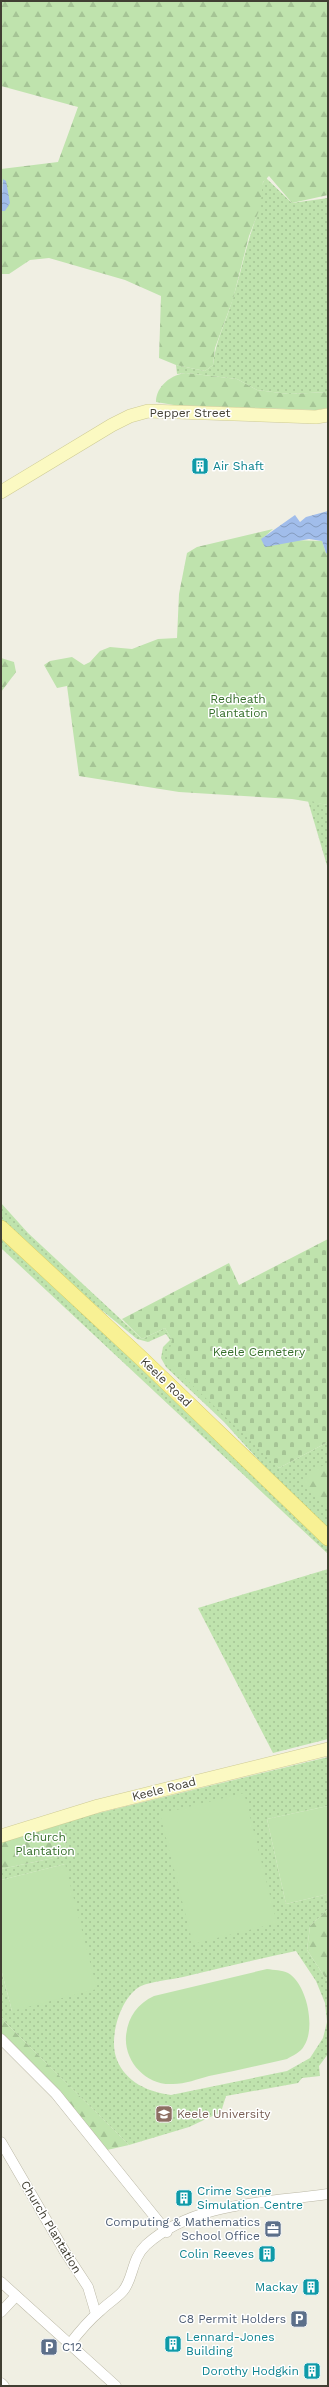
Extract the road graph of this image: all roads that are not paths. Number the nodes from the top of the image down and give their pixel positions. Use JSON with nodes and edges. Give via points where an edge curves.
{"nodes":[{"id":1,"x":328,"y":415,"type":"edge"},
{"id":2,"x":1,"y":492,"type":"edge"},
{"id":3,"x":1,"y":1228,"type":"edge"},
{"id":4,"x":328,"y":1538,"type":"edge"},
{"id":5,"x":328,"y":1749,"type":"edge"},
{"id":6,"x":1,"y":1836,"type":"edge"},
{"id":7,"x":1,"y":2039,"type":"edge"},
{"id":8,"x":1,"y":2142,"type":"edge"},
{"id":9,"x":328,"y":2194,"type":"edge"},
{"id":10,"x":166,"y":2232,"type":"junction"},
{"id":11,"x":1,"y":2282,"type":"edge"},
{"id":12,"x":16,"y":2296,"type":"junction"},
{"id":13,"x":1,"y":2312,"type":"edge"},
{"id":14,"x":96,"y":2314,"type":"junction"},
{"id":15,"x":69,"y":2345,"type":"junction"},
{"id":16,"x":1,"y":2383,"type":"edge"},
{"id":17,"x":4,"y":2386,"type":"edge"},
{"id":18,"x":116,"y":2386,"type":"edge"}],
"edges":[{"from":1,"to":2,"type":"main road","name":"Pepper Street","via":[[316,417],[148,411],[112,425]]},
{"from":3,"to":4,"type":"main road","name":"Keele Road","via":[[136,1353]]},
{"from":5,"to":6,"type":"main road","name":"Keele Road","via":[[98,1806]]},
{"from":7,"to":10,"type":"street","via":[[56,2094]]},
{"from":8,"to":14,"type":"street","name":"Church Plantation","via":[[88,2287]]},
{"from":9,"to":10,"type":"street","via":[[212,2210]]},
{"from":10,"to":14,"type":"street","via":[[146,2245],[135,2259],[123,2291]]},
{"from":11,"to":12,"type":"street"},
{"from":12,"to":13,"type":"street"},
{"from":12,"to":15,"type":"street"},
{"from":14,"to":15,"type":"street"},
{"from":15,"to":18,"type":"street"},
{"from":16,"to":17,"type":"street"}]}
